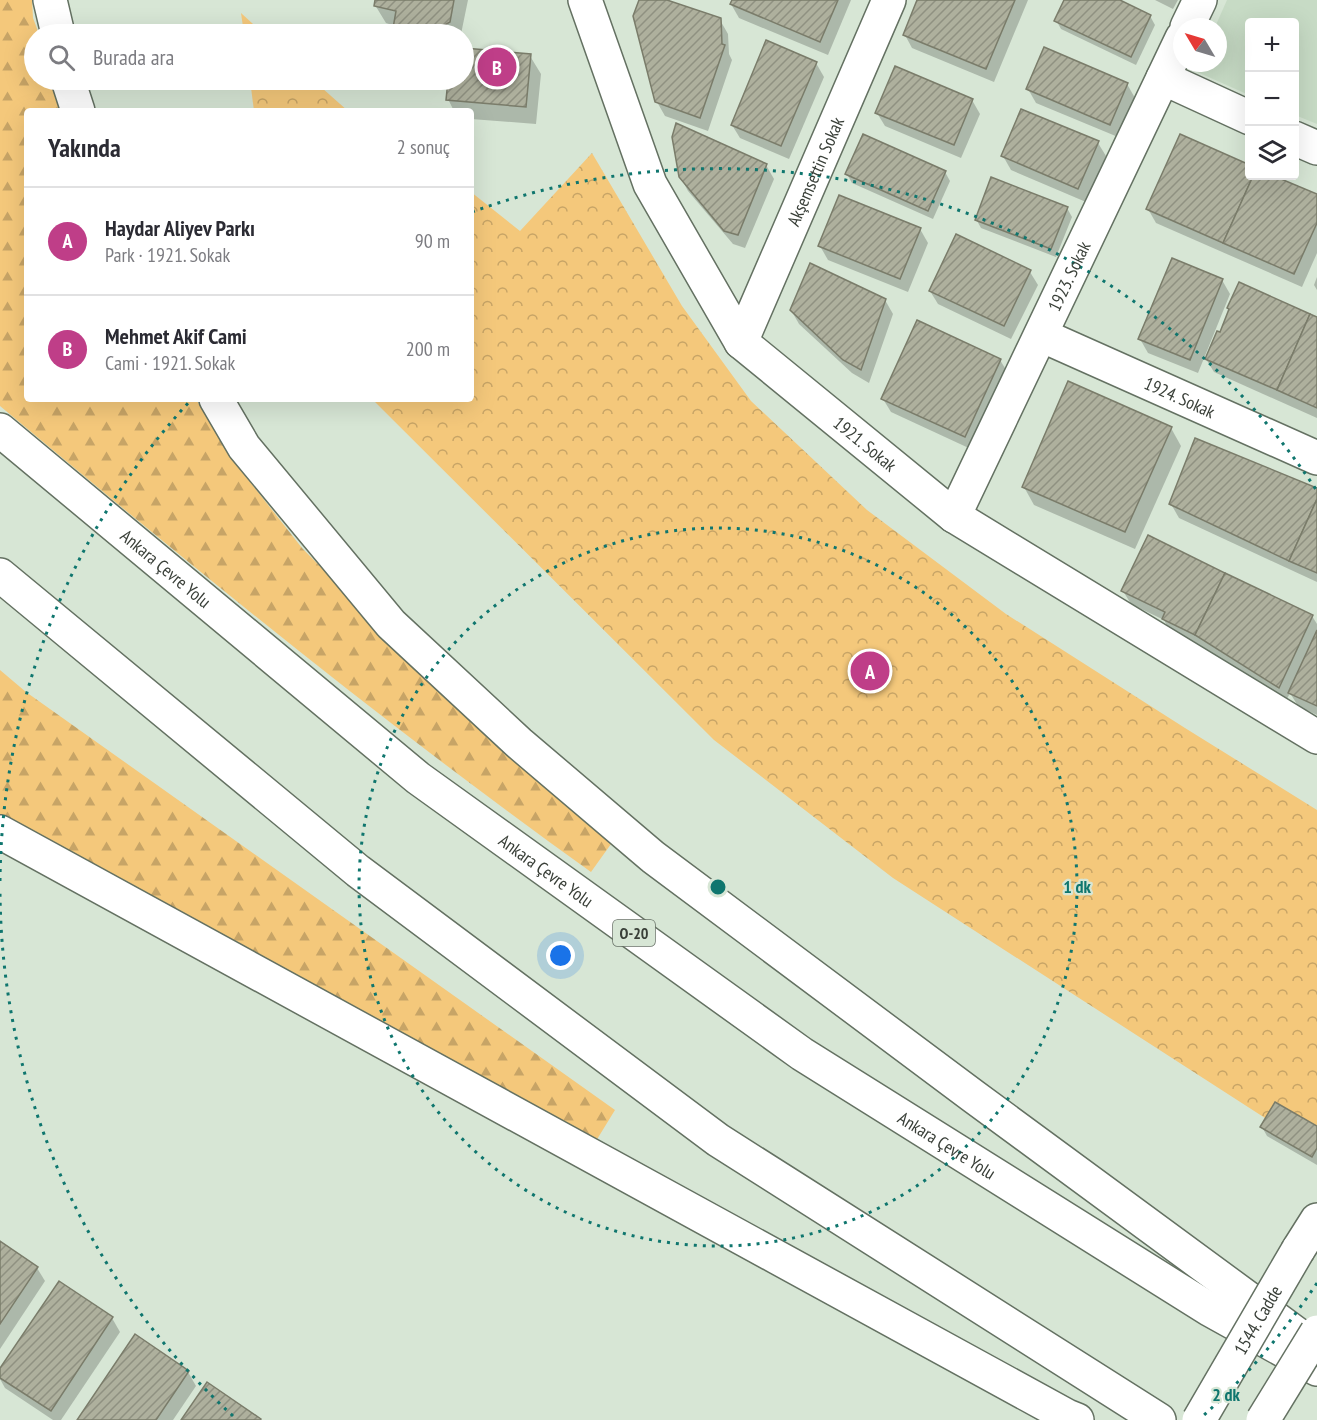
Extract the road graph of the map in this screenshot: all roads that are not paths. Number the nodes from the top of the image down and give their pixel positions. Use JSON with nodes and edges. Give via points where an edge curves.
{"nodes":[{"id":1,"x":50,"y":0,"type":"edge"},
{"id":2,"x":585,"y":0,"type":"edge"},
{"id":3,"x":889,"y":0,"type":"edge"},
{"id":4,"x":1200,"y":0,"type":"edge"},
{"id":5,"x":1191,"y":18,"type":"edge"},
{"id":6,"x":56,"y":24,"type":"edge"},
{"id":7,"x":1173,"y":57,"type":"edge"},
{"id":8,"x":1163,"y":78,"type":"junction"},
{"id":9,"x":71,"y":90,"type":"edge"},
{"id":10,"x":77,"y":108,"type":"edge"},
{"id":11,"x":1245,"y":116,"type":"edge"},
{"id":12,"x":1299,"y":140,"type":"edge"},
{"id":13,"x":1317,"y":148,"type":"edge"},
{"id":14,"x":1041,"y":335,"type":"junction"},
{"id":15,"x":741,"y":342,"type":"junction"},
{"id":16,"x":218,"y":402,"type":"edge"},
{"id":17,"x":0,"y":430,"type":"edge"},
{"id":18,"x":1317,"y":458,"type":"edge"},
{"id":19,"x":954,"y":516,"type":"junction"},
{"id":20,"x":0,"y":575,"type":"edge"},
{"id":21,"x":1317,"y":737,"type":"edge"},
{"id":22,"x":0,"y":832,"type":"edge"},
{"id":23,"x":1317,"y":1220,"type":"edge"},
{"id":24,"x":1317,"y":1332,"type":"edge"},
{"id":25,"x":1317,"y":1349,"type":"edge"},
{"id":26,"x":1317,"y":1369,"type":"edge"},
{"id":27,"x":1077,"y":1420,"type":"edge"},
{"id":28,"x":1159,"y":1420,"type":"edge"},
{"id":29,"x":1198,"y":1420,"type":"edge"},
{"id":30,"x":1263,"y":1420,"type":"edge"}],
"edges":[{"from":1,"to":6,"type":"main road"},
{"from":2,"to":15,"type":"main road","name":"1921. Sokak","via":[[650,184]]},
{"from":3,"to":15,"type":"main road","name":"Akşemsettin Sokak"},
{"from":4,"to":5,"type":"main road"},
{"from":7,"to":8,"type":"main road","name":"1923. Sokak"},
{"from":8,"to":11,"type":"main road"},
{"from":8,"to":14,"type":"main road","name":"1923. Sokak"},
{"from":9,"to":10,"type":"main road"},
{"from":12,"to":13,"type":"main road"},
{"from":14,"to":18,"type":"main road","name":"1924. Sokak"},
{"from":14,"to":19,"type":"main road","name":"1923. Sokak"},
{"from":15,"to":19,"type":"main road","name":"1921. Sokak"},
{"from":16,"to":25,"type":"main road","via":[[244,447],[391,624],[528,751],[653,857]]},
{"from":17,"to":26,"type":"main road","name":"Ankara Çevre Yolu","number":"O-20","via":[[418,778],[802,1054],[1209,1309]]},
{"from":19,"to":21,"type":"main road","name":"1921. Sokak"},
{"from":20,"to":28,"type":"main road","via":[[358,871],[718,1140]]},
{"from":22,"to":27,"type":"main road"},
{"from":23,"to":29,"type":"main road","name":"1544. Cadde","bridge":true},
{"from":24,"to":30,"type":"main road","bridge":true}]}
